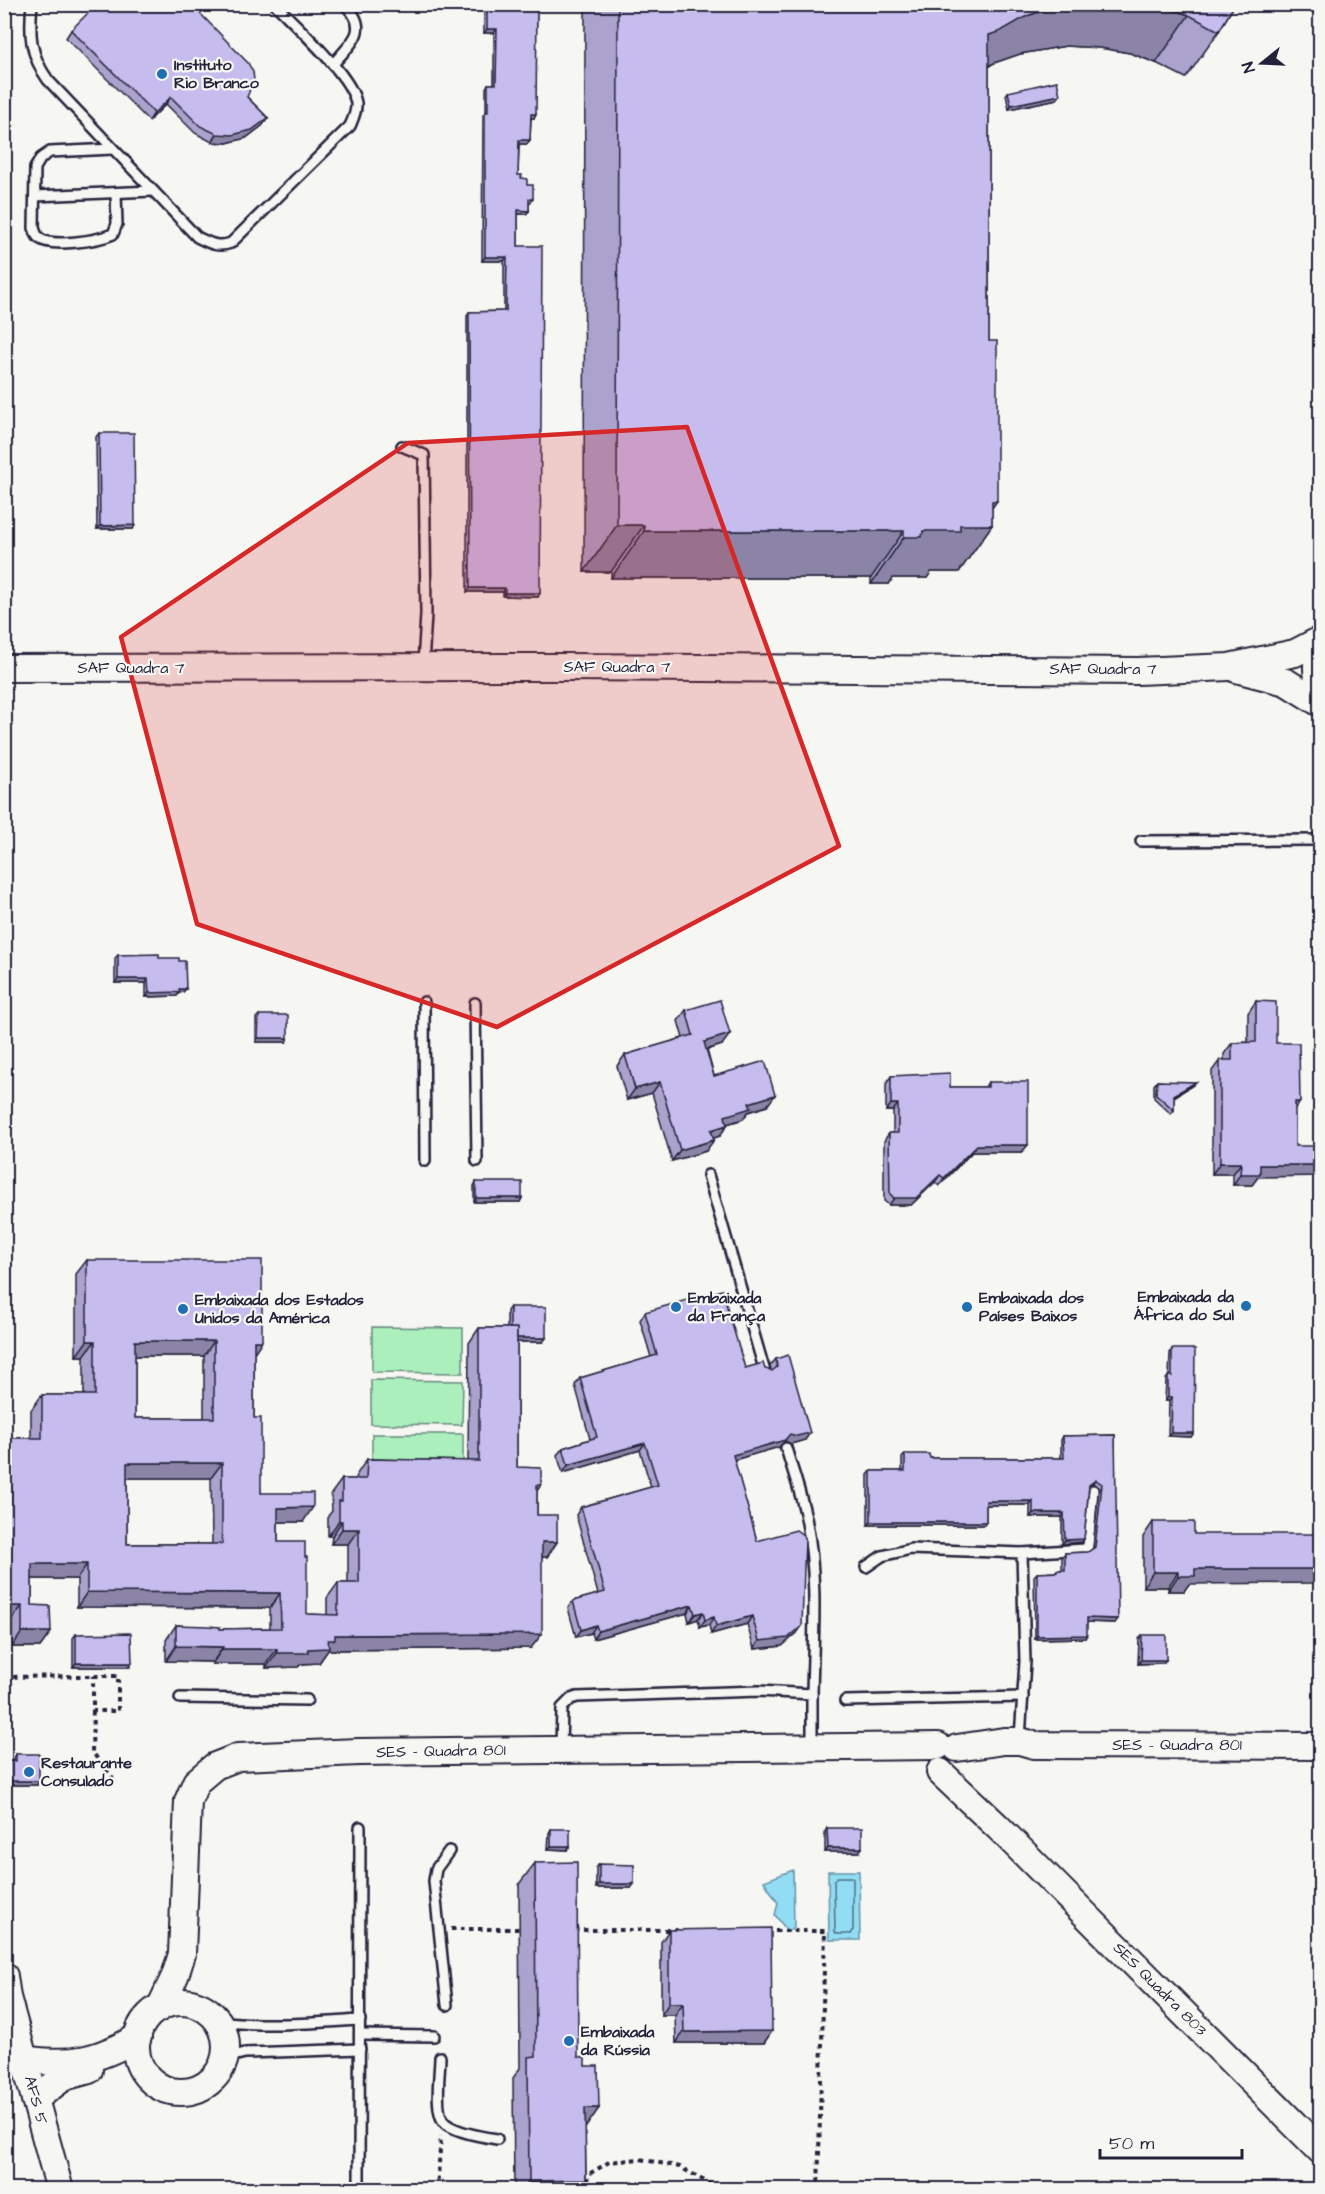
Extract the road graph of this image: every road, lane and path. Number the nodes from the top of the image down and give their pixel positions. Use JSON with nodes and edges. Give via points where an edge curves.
{"nodes":[{"id":1,"x":32,"y":4,"type":"edge"},
{"id":2,"x":275,"y":4,"type":"edge"},
{"id":3,"x":344,"y":4,"type":"edge"},
{"id":4,"x":333,"y":64,"type":"junction"},
{"id":5,"x":113,"y":149,"type":"junction"},
{"id":6,"x":153,"y":191,"type":"junction"},
{"id":7,"x":116,"y":193,"type":"junction"},
{"id":8,"x":35,"y":196,"type":"junction"},
{"id":9,"x":402,"y":446,"type":"dead end"},
{"id":10,"x":1320,"y":640,"type":"edge"},
{"id":11,"x":1320,"y":649,"type":"edge"},
{"id":12,"x":423,"y":667,"type":"junction"},
{"id":13,"x":1229,"y":667,"type":"junction"},
{"id":14,"x":4,"y":668,"type":"edge"},
{"id":15,"x":1320,"y":689,"type":"edge"},
{"id":16,"x":1320,"y":703,"type":"edge"},
{"id":17,"x":1320,"y":840,"type":"edge"},
{"id":18,"x":1141,"y":841,"type":"dead end"},
{"id":19,"x":424,"y":1002,"type":"dead end"},
{"id":20,"x":475,"y":1003,"type":"dead end"},
{"id":21,"x":425,"y":1161,"type":"dead end"},
{"id":22,"x":477,"y":1161,"type":"dead end"},
{"id":23,"x":708,"y":1175,"type":"dead end"},
{"id":24,"x":765,"y":1372,"type":"edge"},
{"id":25,"x":786,"y":1448,"type":"edge"},
{"id":26,"x":1093,"y":1491,"type":"dead end"},
{"id":27,"x":1022,"y":1553,"type":"junction"},
{"id":28,"x":866,"y":1567,"type":"dead end"},
{"id":29,"x":83,"y":1669,"type":"edge"},
{"id":30,"x":84,"y":1676,"type":"junction"},
{"id":31,"x":93,"y":1676,"type":"junction"},
{"id":32,"x":4,"y":1677,"type":"edge"},
{"id":33,"x":812,"y":1694,"type":"junction"},
{"id":34,"x":1023,"y":1697,"type":"junction"},
{"id":35,"x":180,"y":1698,"type":"dead end"},
{"id":36,"x":307,"y":1700,"type":"dead end"},
{"id":37,"x":845,"y":1701,"type":"dead end"},
{"id":38,"x":93,"y":1711,"type":"junction"},
{"id":39,"x":1025,"y":1745,"type":"junction"},
{"id":40,"x":1320,"y":1746,"type":"edge"},
{"id":41,"x":812,"y":1748,"type":"junction"},
{"id":42,"x":561,"y":1749,"type":"junction"},
{"id":43,"x":948,"y":1760,"type":"junction"},
{"id":44,"x":113,"y":1778,"type":"dead end"},
{"id":45,"x":360,"y":1827,"type":"dead end"},
{"id":46,"x":449,"y":1851,"type":"dead end"},
{"id":47,"x":439,"y":1929,"type":"junction"},
{"id":48,"x":532,"y":1929,"type":"dead end"},
{"id":49,"x":568,"y":1930,"type":"edge"},
{"id":50,"x":685,"y":1930,"type":"edge"},
{"id":51,"x":755,"y":1931,"type":"edge"},
{"id":52,"x":182,"y":1954,"type":"junction"},
{"id":53,"x":4,"y":1976,"type":"edge"},
{"id":54,"x":447,"y":2005,"type":"dead end"},
{"id":55,"x":160,"y":2008,"type":"junction"},
{"id":56,"x":213,"y":2016,"type":"junction"},
{"id":57,"x":360,"y":2020,"type":"junction"},
{"id":58,"x":360,"y":2036,"type":"junction"},
{"id":59,"x":434,"y":2036,"type":"dead end"},
{"id":60,"x":138,"y":2037,"type":"junction"},
{"id":61,"x":360,"y":2049,"type":"junction"},
{"id":62,"x":440,"y":2057,"type":"dead end"},
{"id":63,"x":225,"y":2058,"type":"junction"},
{"id":64,"x":24,"y":2060,"type":"junction"},
{"id":65,"x":85,"y":2066,"type":"junction"},
{"id":66,"x":141,"y":2066,"type":"junction"},
{"id":67,"x":35,"y":2099,"type":"junction"},
{"id":68,"x":442,"y":2121,"type":"junction"},
{"id":69,"x":497,"y":2139,"type":"dead end"},
{"id":70,"x":1320,"y":2150,"type":"edge"},
{"id":71,"x":60,"y":2190,"type":"edge"},
{"id":72,"x":359,"y":2190,"type":"edge"},
{"id":73,"x":437,"y":2190,"type":"edge"},
{"id":74,"x":584,"y":2190,"type":"edge"},
{"id":75,"x":721,"y":2190,"type":"edge"},
{"id":76,"x":818,"y":2190,"type":"edge"}],
"edges":[{"from":1,"to":5,"type":"lane","via":[[29,31],[40,69]]},
{"from":2,"to":4,"type":"lane"},
{"from":3,"to":4,"type":"lane","via":[[355,14],[357,37]]},
{"from":4,"to":6,"type":"lane","via":[[356,103],[350,126],[231,243],[213,245],[197,237]]},
{"from":5,"to":6,"type":"lane"},
{"from":5,"to":8,"type":"lane","via":[[50,152],[35,168]]},
{"from":6,"to":7,"type":"lane"},
{"from":7,"to":8,"type":"lane"},
{"from":7,"to":8,"type":"lane","via":[[117,224],[113,234],[102,239],[54,243],[37,236]]},
{"from":9,"to":12,"type":"lane","via":[[424,455]]},
{"from":10,"to":13,"type":"street","name":"SAF Quadra 7","via":[[1296,653]]},
{"from":11,"to":15,"type":"street"},
{"from":12,"to":13,"type":"street","name":"SAF Quadra 7"},
{"from":12,"to":14,"type":"street","name":"SAF Quadra 7"},
{"from":13,"to":16,"type":"street","name":"SAF Quadra 7","via":[[1286,682]]},
{"from":17,"to":18,"type":"lane"},
{"from":19,"to":21,"type":"lane"},
{"from":20,"to":22,"type":"lane"},
{"from":23,"to":24,"type":"lane"},
{"from":25,"to":33,"type":"lane","via":[[807,1522],[811,1556]]},
{"from":26,"to":27,"type":"lane","via":[[1085,1549]]},
{"from":27,"to":28,"type":"lane","via":[[911,1549],[882,1556]]},
{"from":27,"to":34,"type":"lane"},
{"from":29,"to":30,"type":"path"},
{"from":30,"to":31,"type":"path"},
{"from":30,"to":32,"type":"path"},
{"from":31,"to":38,"type":"path"},
{"from":31,"to":38,"type":"path","via":[[118,1676],[118,1711]]},
{"from":33,"to":41,"type":"lane"},
{"from":33,"to":42,"type":"lane","via":[[759,1691],[577,1697],[562,1708]]},
{"from":34,"to":37,"type":"lane"},
{"from":34,"to":39,"type":"lane"},
{"from":35,"to":36,"type":"lane"},
{"from":38,"to":44,"type":"path","via":[[92,1752]]},
{"from":39,"to":40,"type":"street","name":"SES - Quadra 801"},
{"from":39,"to":43,"type":"street","name":"SES - Quadra 801"},
{"from":41,"to":42,"type":"street","name":"SES - Quadra 801"},
{"from":41,"to":43,"type":"street","name":"SES - Quadra 801","via":[[868,1748]]},
{"from":42,"to":52,"type":"street","name":"SES - Quadra 801","via":[[238,1757],[215,1766],[196,1782],[188,1801]]},
{"from":43,"to":70,"type":"street","name":"SES Quadra 803","via":[[999,1828]]},
{"from":45,"to":57,"type":"lane"},
{"from":46,"to":47,"type":"lane","via":[[436,1869],[434,1881]]},
{"from":47,"to":48,"type":"path"},
{"from":47,"to":54,"type":"lane"},
{"from":49,"to":50,"type":"path"},
{"from":51,"to":76,"type":"path","via":[[825,1931]]},
{"from":52,"to":55,"type":"street","name":"SES - Quadra 801"},
{"from":52,"to":56,"type":"street","name":"SES - Quadra 801","via":[[190,1977]]},
{"from":53,"to":64,"type":"street","name":"AFS 5"},
{"from":55,"to":56,"type":"street","via":[[182,2002],[196,2005]]},
{"from":55,"to":60,"type":"street","via":[[145,2020]]},
{"from":56,"to":57,"type":"lane","via":[[244,2024]]},
{"from":56,"to":63,"type":"street","via":[[224,2032]]},
{"from":57,"to":58,"type":"lane"},
{"from":58,"to":59,"type":"lane"},
{"from":58,"to":61,"type":"lane"},
{"from":60,"to":65,"type":"street"},
{"from":60,"to":66,"type":"street"},
{"from":61,"to":63,"type":"lane","via":[[245,2053]]},
{"from":61,"to":72,"type":"lane"},
{"from":62,"to":68,"type":"lane"},
{"from":63,"to":66,"type":"street","via":[[211,2081],[184,2092],[169,2091],[155,2084]]},
{"from":64,"to":65,"type":"street"},
{"from":64,"to":67,"type":"street","name":"AFS 5"},
{"from":65,"to":66,"type":"street"},
{"from":65,"to":67,"type":"street"},
{"from":67,"to":71,"type":"street","name":"AFS 5"},
{"from":68,"to":69,"type":"lane","via":[[450,2127]]},
{"from":68,"to":73,"type":"path"},
{"from":74,"to":75,"type":"path","via":[[589,2174],[609,2162],[640,2159],[680,2167]]}]}
